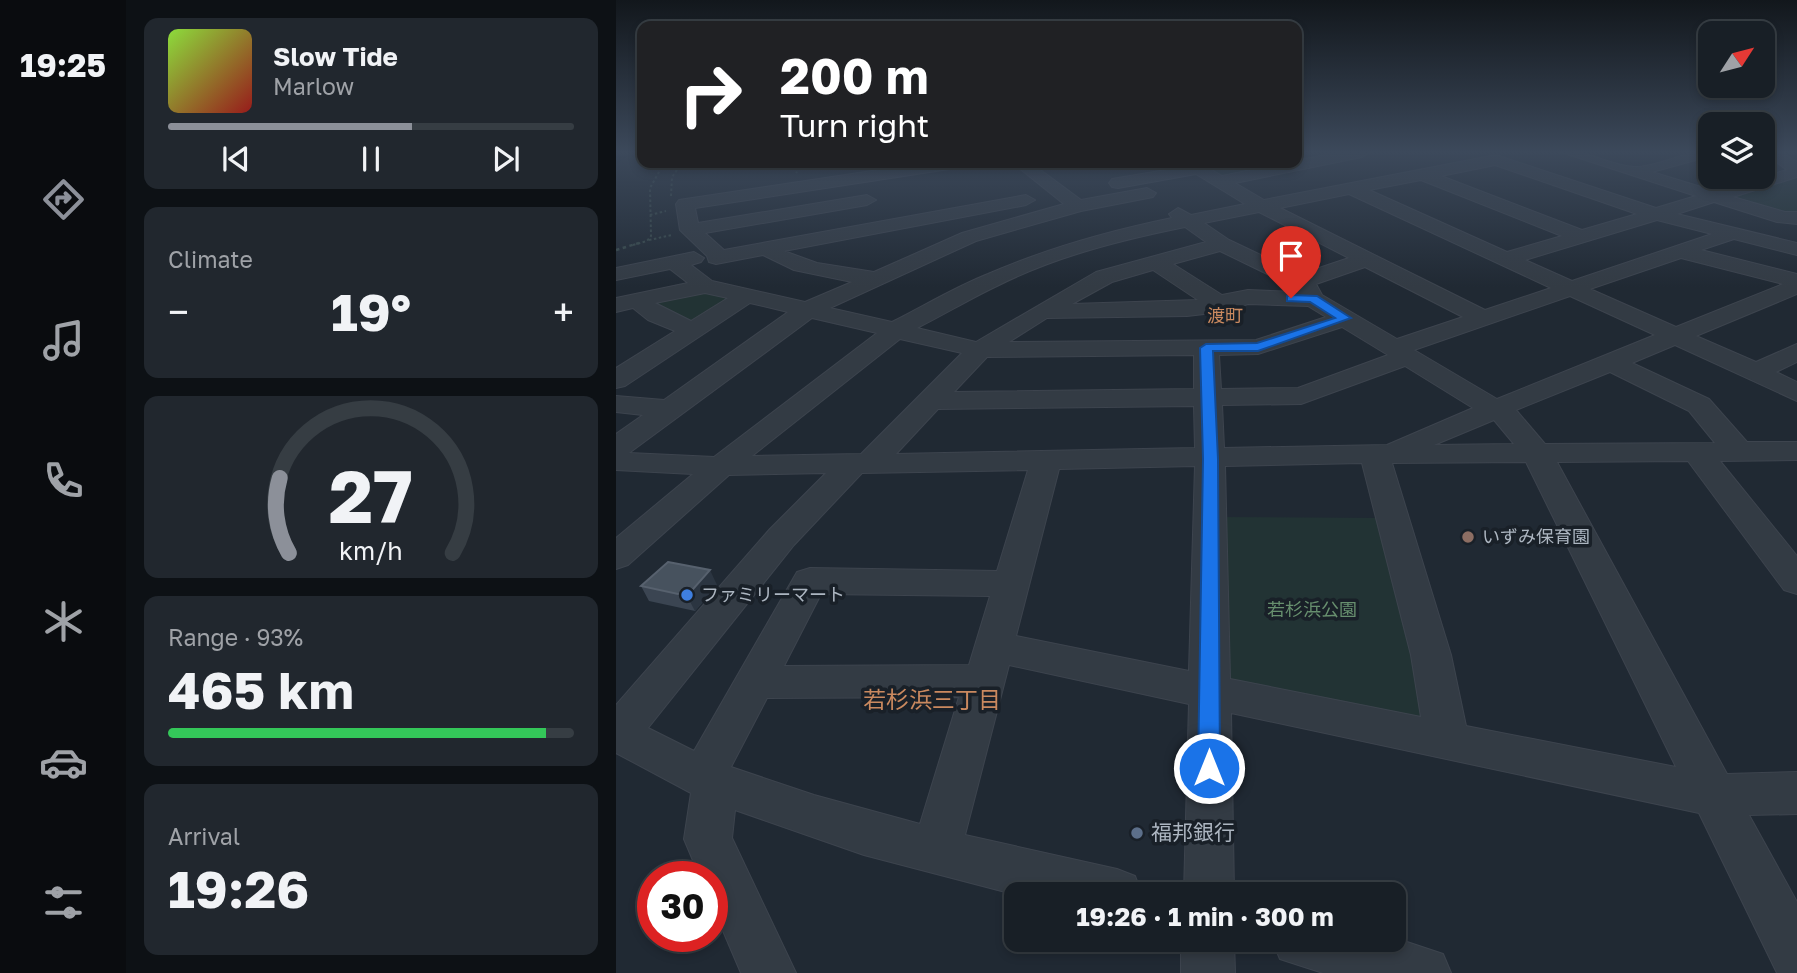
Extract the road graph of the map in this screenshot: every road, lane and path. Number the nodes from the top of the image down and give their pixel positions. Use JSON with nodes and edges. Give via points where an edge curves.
{"nodes":[{"id":1,"x":648,"y":196,"type":"edge"},
{"id":2,"x":670,"y":196,"type":"edge"},
{"id":3,"x":736,"y":196,"type":"edge"},
{"id":4,"x":865,"y":196,"type":"edge"},
{"id":5,"x":965,"y":196,"type":"edge"},
{"id":6,"x":1063,"y":196,"type":"edge"},
{"id":7,"x":1088,"y":196,"type":"edge"},
{"id":8,"x":1152,"y":196,"type":"edge"},
{"id":9,"x":1245,"y":196,"type":"edge"},
{"id":10,"x":1312,"y":196,"type":"edge"},
{"id":11,"x":1368,"y":196,"type":"edge"},
{"id":12,"x":1479,"y":196,"type":"edge"},
{"id":13,"x":1604,"y":196,"type":"edge"},
{"id":14,"x":1716,"y":197,"type":"joint"},
{"id":15,"x":867,"y":200,"type":"junction"},
{"id":16,"x":1068,"y":200,"type":"junction"},
{"id":17,"x":685,"y":204,"type":"junction"},
{"id":18,"x":1498,"y":204,"type":"junction"},
{"id":19,"x":1261,"y":206,"type":"junction"},
{"id":20,"x":979,"y":209,"type":"junction"},
{"id":21,"x":1656,"y":214,"type":"junction"},
{"id":22,"x":1797,"y":218,"type":"edge"},
{"id":23,"x":1186,"y":220,"type":"junction"},
{"id":24,"x":1427,"y":223,"type":"junction"},
{"id":25,"x":888,"y":225,"type":"junction"},
{"id":26,"x":1006,"y":225,"type":"junction"},
{"id":27,"x":691,"y":230,"type":"junction"},
{"id":28,"x":1730,"y":234,"type":"junction"},
{"id":29,"x":1580,"y":236,"type":"junction"},
{"id":30,"x":648,"y":240,"type":"junction"},
{"id":31,"x":1223,"y":244,"type":"junction"},
{"id":32,"x":765,"y":247,"type":"junction"},
{"id":33,"x":1797,"y":249,"type":"edge"},
{"id":34,"x":616,"y":250,"type":"edge"},
{"id":35,"x":1679,"y":251,"type":"junction"},
{"id":36,"x":1062,"y":252,"type":"junction"},
{"id":37,"x":930,"y":253,"type":"junction"},
{"id":38,"x":716,"y":256,"type":"junction"},
{"id":39,"x":1506,"y":259,"type":"junction"},
{"id":40,"x":1368,"y":260,"type":"junction"},
{"id":41,"x":674,"y":262,"type":"junction"},
{"id":42,"x":1155,"y":262,"type":"junction"},
{"id":43,"x":616,"y":274,"type":"edge"},
{"id":44,"x":876,"y":279,"type":"junction"},
{"id":45,"x":1797,"y":283,"type":"edge"},
{"id":46,"x":705,"y":286,"type":"junction"},
{"id":47,"x":1571,"y":288,"type":"junction"},
{"id":48,"x":1306,"y":290,"type":"junction"},
{"id":49,"x":746,"y":296,"type":"junction"},
{"id":50,"x":1760,"y":301,"type":"junction"},
{"id":51,"x":627,"y":302,"type":"edge"},
{"id":52,"x":1221,"y":305,"type":"junction"},
{"id":53,"x":812,"y":308,"type":"junction"},
{"id":54,"x":1042,"y":311,"type":"junction"},
{"id":55,"x":1797,"y":312,"type":"edge"},
{"id":56,"x":1345,"y":318,"type":"junction"},
{"id":57,"x":1483,"y":318,"type":"junction"},
{"id":58,"x":694,"y":330,"type":"junction"},
{"id":59,"x":896,"y":330,"type":"junction"},
{"id":60,"x":1675,"y":335,"type":"junction"},
{"id":61,"x":1206,"y":348,"type":"junction"},
{"id":62,"x":980,"y":350,"type":"junction"},
{"id":63,"x":1402,"y":352,"type":"junction"},
{"id":64,"x":1797,"y":352,"type":"edge"},
{"id":65,"x":616,"y":358,"type":"edge"},
{"id":66,"x":643,"y":362,"type":"junction"},
{"id":67,"x":1610,"y":362,"type":"junction"},
{"id":68,"x":1756,"y":372,"type":"junction"},
{"id":69,"x":616,"y":380,"type":"edge"},
{"id":70,"x":1797,"y":393,"type":"edge"},
{"id":71,"x":1208,"y":398,"type":"junction"},
{"id":72,"x":930,"y":401,"type":"junction"},
{"id":73,"x":616,"y":404,"type":"edge"},
{"id":74,"x":670,"y":409,"type":"junction"},
{"id":75,"x":1498,"y":409,"type":"junction"},
{"id":76,"x":616,"y":448,"type":"edge"},
{"id":77,"x":1797,"y":451,"type":"edge"},
{"id":78,"x":1697,"y":452,"type":"junction"},
{"id":79,"x":1739,"y":452,"type":"junction"},
{"id":80,"x":1537,"y":453,"type":"junction"},
{"id":81,"x":1379,"y":455,"type":"junction"},
{"id":82,"x":1210,"y":459,"type":"junction"},
{"id":83,"x":616,"y":461,"type":"edge"},
{"id":84,"x":1046,"y":461,"type":"junction"},
{"id":85,"x":861,"y":464,"type":"junction"},
{"id":86,"x":721,"y":467,"type":"junction"},
{"id":87,"x":616,"y":557,"type":"edge"},
{"id":88,"x":1797,"y":580,"type":"edge"},
{"id":89,"x":1011,"y":584,"type":"junction"},
{"id":90,"x":989,"y":664,"type":"junction"},
{"id":91,"x":755,"y":682,"type":"junction"},
{"id":92,"x":1209,"y":692,"type":"junction"},
{"id":93,"x":617,"y":733,"type":"edge"},
{"id":94,"x":1447,"y":740,"type":"junction"},
{"id":95,"x":710,"y":779,"type":"junction"},
{"id":96,"x":1797,"y":793,"type":"edge"},
{"id":97,"x":1711,"y":794,"type":"junction"},
{"id":98,"x":936,"y":852,"type":"junction"},
{"id":99,"x":1065,"y":882,"type":"edge"},
{"id":100,"x":1209,"y":882,"type":"edge"},
{"id":101,"x":1208,"y":952,"type":"edge"},
{"id":102,"x":1344,"y":952,"type":"edge"},
{"id":103,"x":1797,"y":956,"type":"edge"},
{"id":104,"x":769,"y":973,"type":"edge"},
{"id":105,"x":1208,"y":973,"type":"edge"},
{"id":106,"x":1424,"y":973,"type":"edge"}],
"edges":[{"from":1,"to":30,"type":"path"},
{"from":2,"to":17,"type":"path","via":[[671,204]]},
{"from":3,"to":17,"type":"street"},
{"from":4,"to":15,"type":"street"},
{"from":5,"to":20,"type":"street"},
{"from":6,"to":16,"type":"street"},
{"from":7,"to":16,"type":"street"},
{"from":8,"to":23,"type":"street"},
{"from":9,"to":19,"type":"street"},
{"from":10,"to":19,"type":"street"},
{"from":11,"to":24,"type":"street"},
{"from":12,"to":18,"type":"street"},
{"from":13,"to":21,"type":"street"},
{"from":14,"to":21,"type":"street"},
{"from":14,"to":22,"type":"street"},
{"from":15,"to":25,"type":"street"},
{"from":15,"to":27,"type":"street"},
{"from":16,"to":20,"type":"street"},
{"from":16,"to":26,"type":"street"},
{"from":17,"to":27,"type":"street"},
{"from":18,"to":24,"type":"street"},
{"from":18,"to":29,"type":"street"},
{"from":19,"to":23,"type":"street"},
{"from":19,"to":40,"type":"street"},
{"from":20,"to":25,"type":"street"},
{"from":20,"to":26,"type":"street"},
{"from":21,"to":28,"type":"street"},
{"from":21,"to":29,"type":"street"},
{"from":23,"to":31,"type":"street"},
{"from":23,"to":36,"type":"street"},
{"from":24,"to":39,"type":"street"},
{"from":25,"to":32,"type":"street"},
{"from":25,"to":37,"type":"street"},
{"from":26,"to":36,"type":"street"},
{"from":26,"to":37,"type":"street"},
{"from":27,"to":30,"type":"path"},
{"from":27,"to":38,"type":"street"},
{"from":28,"to":33,"type":"street"},
{"from":28,"to":35,"type":"street"},
{"from":29,"to":39,"type":"street"},
{"from":30,"to":34,"type":"path"},
{"from":31,"to":42,"type":"street"},
{"from":31,"to":48,"type":"street"},
{"from":32,"to":38,"type":"street"},
{"from":32,"to":44,"type":"street","via":[[796,264]]},
{"from":35,"to":45,"type":"street"},
{"from":35,"to":47,"type":"street"},
{"from":36,"to":59,"type":"street","via":[[982,285]]},
{"from":37,"to":44,"type":"street"},
{"from":38,"to":41,"type":"street"},
{"from":39,"to":47,"type":"street"},
{"from":40,"to":48,"type":"street"},
{"from":40,"to":57,"type":"street"},
{"from":41,"to":43,"type":"street"},
{"from":41,"to":46,"type":"street"},
{"from":42,"to":52,"type":"street"},
{"from":42,"to":54,"type":"street","via":[[1104,277]]},
{"from":44,"to":53,"type":"street"},
{"from":45,"to":50,"type":"street"},
{"from":46,"to":49,"type":"street"},
{"from":46,"to":51,"type":"street"},
{"from":47,"to":57,"type":"street"},
{"from":47,"to":60,"type":"street"},
{"from":48,"to":52,"type":"street"},
{"from":48,"to":56,"type":"street"},
{"from":49,"to":53,"type":"street"},
{"from":49,"to":58,"type":"street"},
{"from":50,"to":55,"type":"street"},
{"from":50,"to":60,"type":"street"},
{"from":51,"to":58,"type":"street"},
{"from":52,"to":54,"type":"street"},
{"from":53,"to":59,"type":"street"},
{"from":53,"to":74,"type":"street"},
{"from":54,"to":62,"type":"street"},
{"from":56,"to":61,"type":"street","via":[[1258,347]]},
{"from":56,"to":63,"type":"street"},
{"from":57,"to":63,"type":"street"},
{"from":58,"to":66,"type":"street"},
{"from":59,"to":62,"type":"street"},
{"from":59,"to":86,"type":"street"},
{"from":60,"to":67,"type":"street"},
{"from":60,"to":68,"type":"street"},
{"from":61,"to":62,"type":"street"},
{"from":61,"to":71,"type":"street"},
{"from":62,"to":72,"type":"street"},
{"from":63,"to":71,"type":"street","via":[[1301,396]]},
{"from":63,"to":75,"type":"street"},
{"from":64,"to":68,"type":"street"},
{"from":65,"to":66,"type":"street"},
{"from":66,"to":69,"type":"street"},
{"from":67,"to":75,"type":"street"},
{"from":67,"to":79,"type":"street","via":[[1699,405]]},
{"from":68,"to":70,"type":"street"},
{"from":71,"to":72,"type":"street"},
{"from":71,"to":82,"type":"street"},
{"from":72,"to":85,"type":"street"},
{"from":73,"to":74,"type":"street"},
{"from":74,"to":76,"type":"street"},
{"from":75,"to":80,"type":"street"},
{"from":75,"to":81,"type":"street"},
{"from":77,"to":79,"type":"street"},
{"from":78,"to":79,"type":"street"},
{"from":78,"to":80,"type":"street"},
{"from":78,"to":88,"type":"street"},
{"from":80,"to":81,"type":"street"},
{"from":80,"to":97,"type":"street"},
{"from":81,"to":82,"type":"street"},
{"from":81,"to":94,"type":"street","via":[[1432,656]]},
{"from":82,"to":84,"type":"street"},
{"from":82,"to":92,"type":"street"},
{"from":83,"to":86,"type":"street"},
{"from":84,"to":85,"type":"street"},
{"from":84,"to":89,"type":"street"},
{"from":85,"to":86,"type":"street"},
{"from":85,"to":93,"type":"street","via":[[782,537]]},
{"from":86,"to":87,"type":"street"},
{"from":89,"to":90,"type":"street"},
{"from":89,"to":91,"type":"street","via":[[810,581]]},
{"from":90,"to":91,"type":"street"},
{"from":90,"to":92,"type":"street"},
{"from":90,"to":98,"type":"street"},
{"from":91,"to":95,"type":"street"},
{"from":92,"to":94,"type":"street"},
{"from":92,"to":100,"type":"street"},
{"from":93,"to":95,"type":"street"},
{"from":94,"to":97,"type":"street"},
{"from":95,"to":98,"type":"street","via":[[813,816]]},
{"from":95,"to":104,"type":"street","via":[[708,839]]},
{"from":96,"to":97,"type":"street"},
{"from":97,"to":103,"type":"street"},
{"from":98,"to":99,"type":"street"},
{"from":101,"to":105,"type":"street"},
{"from":102,"to":106,"type":"street"}]}
